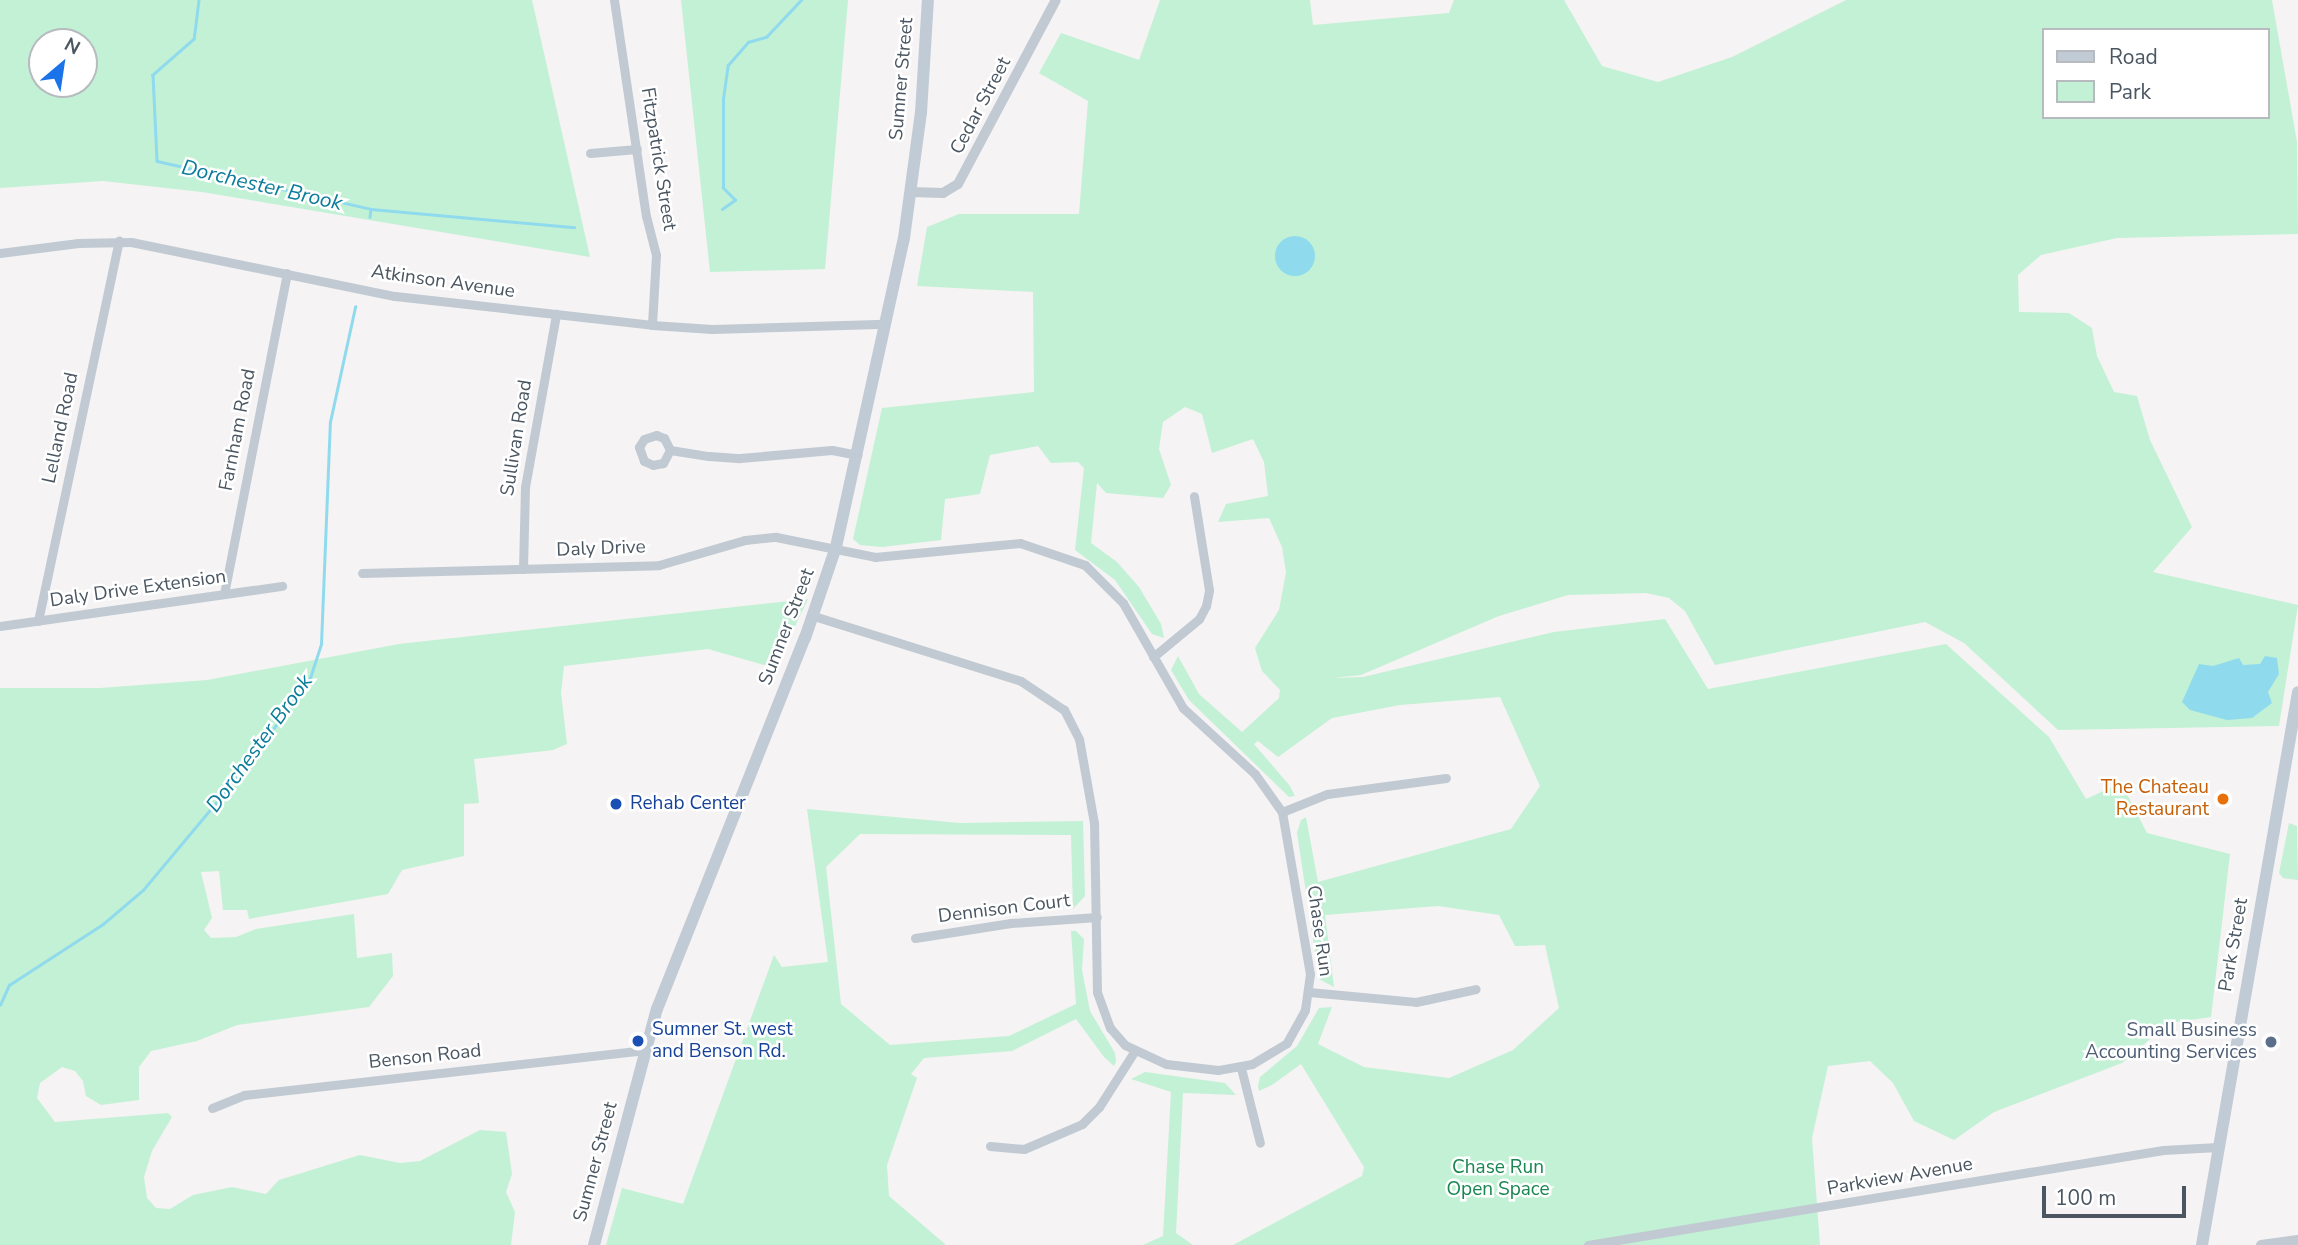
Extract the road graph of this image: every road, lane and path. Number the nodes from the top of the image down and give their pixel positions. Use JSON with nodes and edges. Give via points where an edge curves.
{"nodes":[{"id":1,"x":614,"y":0,"type":"edge"},
{"id":2,"x":928,"y":0,"type":"edge"},
{"id":3,"x":1056,"y":0,"type":"edge"},
{"id":4,"x":637,"y":149,"type":"junction"},
{"id":5,"x":590,"y":153,"type":"dead end"},
{"id":6,"x":911,"y":192,"type":"junction"},
{"id":7,"x":119,"y":241,"type":"junction"},
{"id":8,"x":0,"y":253,"type":"edge"},
{"id":9,"x":288,"y":273,"type":"junction"},
{"id":10,"x":556,"y":314,"type":"junction"},
{"id":11,"x":886,"y":324,"type":"junction"},
{"id":12,"x":652,"y":325,"type":"junction"},
{"id":13,"x":670,"y":450,"type":"dead end"},
{"id":14,"x":858,"y":455,"type":"junction"},
{"id":15,"x":1194,"y":496,"type":"dead end"},
{"id":16,"x":836,"y":547,"type":"junction"},
{"id":17,"x":523,"y":569,"type":"junction"},
{"id":18,"x":362,"y":573,"type":"dead end"},
{"id":19,"x":282,"y":586,"type":"dead end"},
{"id":20,"x":224,"y":594,"type":"junction"},
{"id":21,"x":813,"y":616,"type":"junction"},
{"id":22,"x":38,"y":621,"type":"junction"},
{"id":23,"x":0,"y":626,"type":"edge"},
{"id":24,"x":1153,"y":657,"type":"junction"},
{"id":25,"x":2298,"y":692,"type":"edge"},
{"id":26,"x":1446,"y":778,"type":"dead end"},
{"id":27,"x":1282,"y":812,"type":"junction"},
{"id":28,"x":1097,"y":917,"type":"junction"},
{"id":29,"x":915,"y":939,"type":"dead end"},
{"id":30,"x":1476,"y":989,"type":"dead end"},
{"id":31,"x":1309,"y":992,"type":"junction"},
{"id":32,"x":645,"y":1050,"type":"junction"},
{"id":33,"x":1134,"y":1052,"type":"junction"},
{"id":34,"x":1241,"y":1068,"type":"junction"},
{"id":35,"x":212,"y":1108,"type":"dead end"},
{"id":36,"x":1260,"y":1143,"type":"dead end"},
{"id":37,"x":989,"y":1146,"type":"dead end"},
{"id":38,"x":2218,"y":1147,"type":"junction"},
{"id":39,"x":2298,"y":1240,"type":"edge"},
{"id":40,"x":594,"y":1245,"type":"edge"},
{"id":41,"x":1588,"y":1245,"type":"edge"},
{"id":42,"x":2202,"y":1245,"type":"edge"},
{"id":43,"x":2260,"y":1245,"type":"edge"}],
"edges":[{"from":1,"to":4,"type":"street","name":"Fitzpatrick Street"},
{"from":2,"to":6,"type":"main road","name":"Sumner Street"},
{"from":3,"to":6,"type":"street","name":"Cedar Street","via":[[958,184],[943,193]]},
{"from":4,"to":5,"type":"street"},
{"from":4,"to":12,"type":"street","name":"Fitzpatrick Street","via":[[656,256]]},
{"from":6,"to":11,"type":"main road","name":"Sumner Street"},
{"from":7,"to":8,"type":"street","name":"Atkinson Avenue"},
{"from":7,"to":9,"type":"street","name":"Atkinson Avenue"},
{"from":7,"to":22,"type":"street","name":"Lelland Road"},
{"from":9,"to":10,"type":"street","name":"Atkinson Avenue","via":[[395,296]]},
{"from":9,"to":20,"type":"street","name":"Farnham Road"},
{"from":10,"to":12,"type":"street","name":"Atkinson Avenue"},
{"from":10,"to":17,"type":"street","name":"Sullivan Road","via":[[525,487]]},
{"from":11,"to":12,"type":"street","name":"Atkinson Avenue","via":[[712,329]]},
{"from":11,"to":14,"type":"main road","name":"Sumner Street"},
{"from":13,"to":14,"type":"street","via":[[740,458],[826,450]]},
{"from":14,"to":16,"type":"main road","name":"Sumner Street"},
{"from":15,"to":24,"type":"street","via":[[1209,590],[1206,606],[1199,619]]},
{"from":16,"to":17,"type":"street","name":"Daly Drive","via":[[767,537],[669,564]]},
{"from":16,"to":21,"type":"main road","name":"Sumner Street"},
{"from":16,"to":24,"type":"street","name":"Chase Run","via":[[875,557],[1004,542],[1051,550],[1085,565],[1107,583]]},
{"from":17,"to":18,"type":"street","name":"Daly Drive"},
{"from":19,"to":20,"type":"street","name":"Daly Drive Extension"},
{"from":20,"to":22,"type":"street","name":"Daly Drive Extension"},
{"from":21,"to":28,"type":"street","name":"Chase Run","via":[[1021,681],[1065,710],[1079,739],[1094,823]]},
{"from":21,"to":32,"type":"main road","name":"Sumner Street","via":[[673,966]]},
{"from":22,"to":23,"type":"street","name":"Daly Drive Extension"},
{"from":24,"to":27,"type":"street","name":"Chase Run","via":[[1182,708],[1255,774]]},
{"from":25,"to":38,"type":"main road","name":"Park Street"},
{"from":26,"to":27,"type":"street","via":[[1327,794]]},
{"from":27,"to":31,"type":"street","name":"Chase Run"},
{"from":28,"to":29,"type":"street","name":"Dennison Court","via":[[1011,923]]},
{"from":28,"to":33,"type":"street","name":"Chase Run","via":[[1095,967],[1101,1005],[1111,1028]]},
{"from":30,"to":31,"type":"street","via":[[1416,1002]]},
{"from":31,"to":34,"type":"street","name":"Chase Run","via":[[1302,1018],[1287,1043]]},
{"from":32,"to":35,"type":"street","name":"Benson Road","via":[[244,1095]]},
{"from":32,"to":40,"type":"main road","name":"Sumner Street"},
{"from":33,"to":34,"type":"street","name":"Chase Run","via":[[1179,1067]]},
{"from":33,"to":37,"type":"street","via":[[1099,1107],[1082,1124],[1024,1149]]},
{"from":34,"to":36,"type":"street"},
{"from":38,"to":41,"type":"street","name":"Parkview Avenue","via":[[2163,1150]]},
{"from":38,"to":42,"type":"main road","name":"Park Street"},
{"from":39,"to":43,"type":"street"}]}
